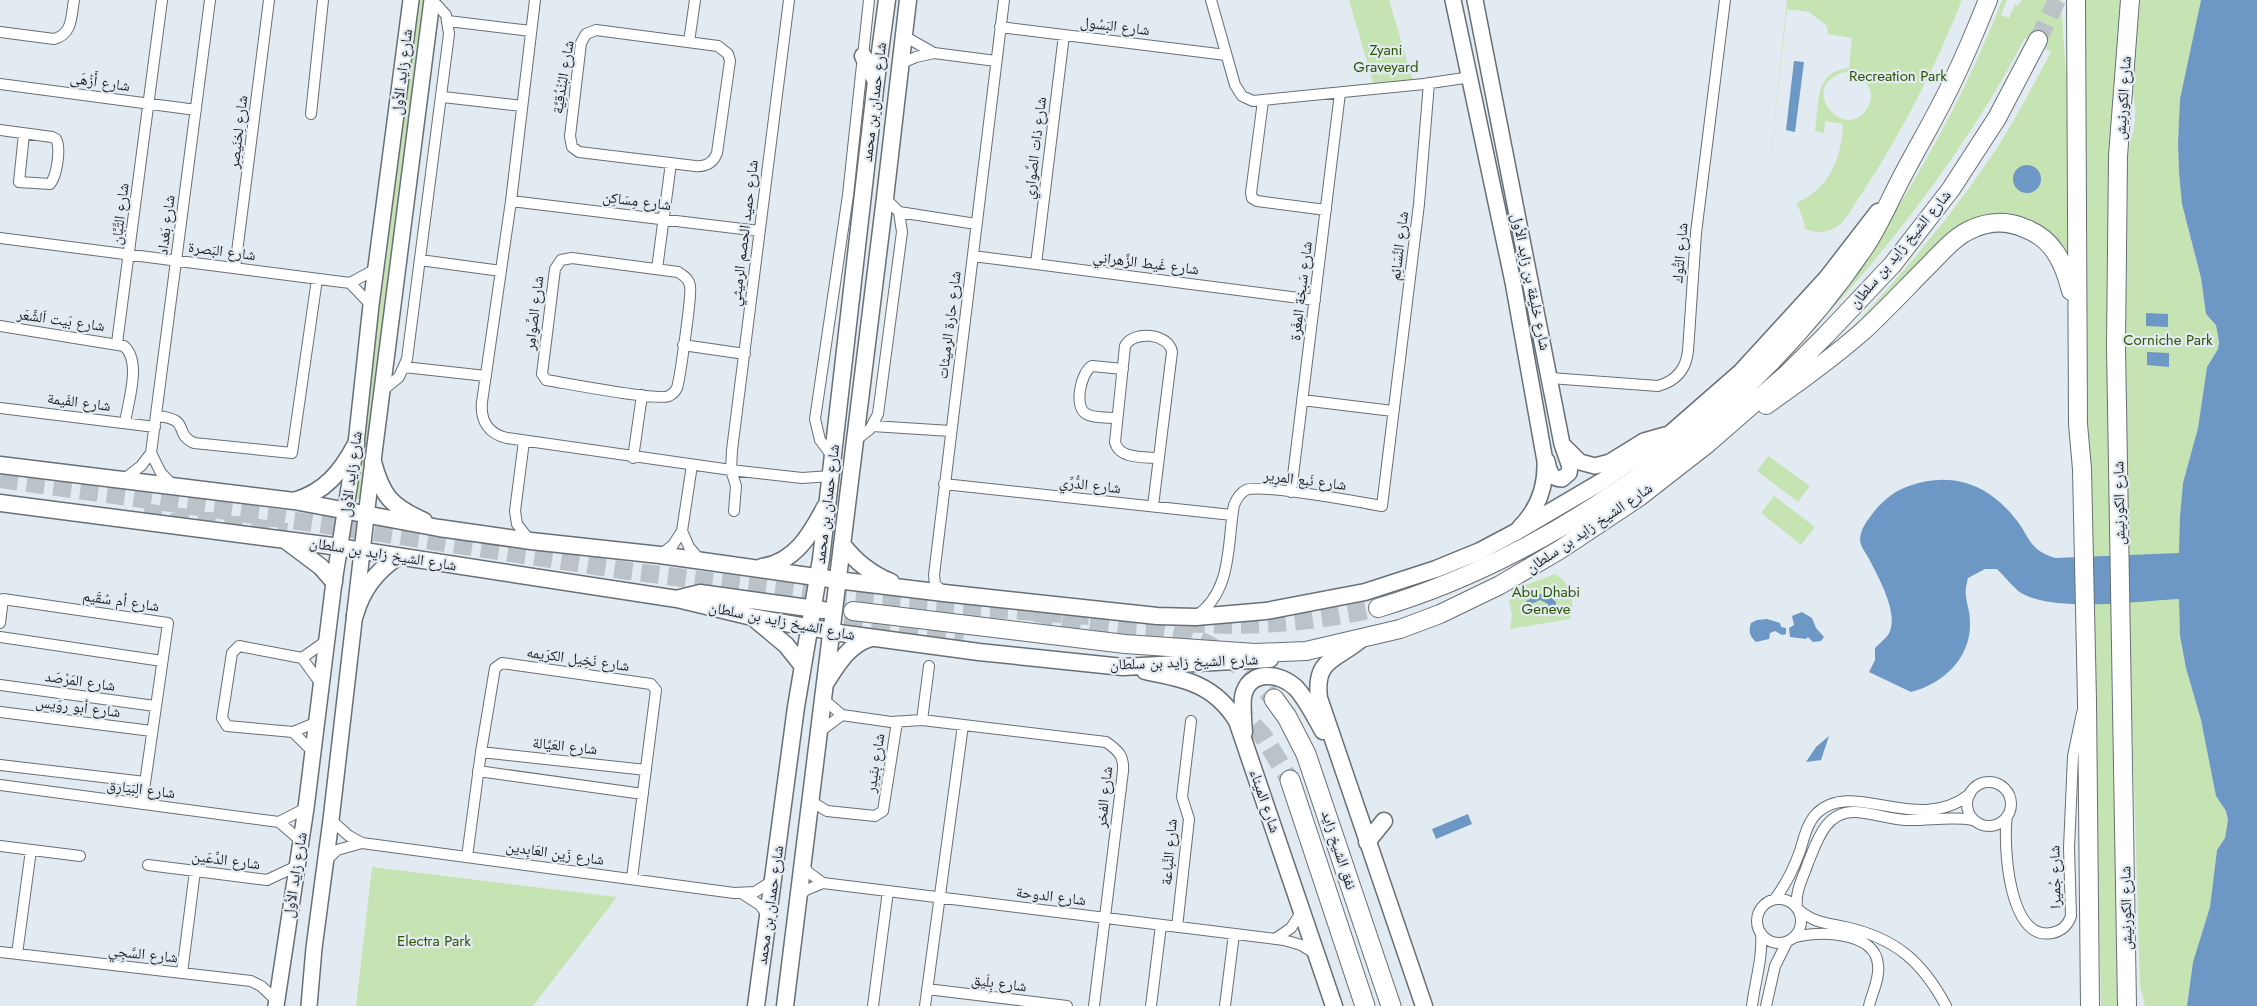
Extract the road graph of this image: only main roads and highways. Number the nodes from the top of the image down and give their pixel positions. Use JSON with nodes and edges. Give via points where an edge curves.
{"nodes":[{"id":1,"x":411,"y":0,"type":"edge"},
{"id":2,"x":888,"y":0,"type":"edge"},
{"id":3,"x":908,"y":0,"type":"edge"},
{"id":4,"x":1453,"y":0,"type":"edge"},
{"id":5,"x":1475,"y":0,"type":"edge"},
{"id":6,"x":1988,"y":0,"type":"edge"},
{"id":7,"x":2076,"y":0,"type":"edge"},
{"id":8,"x":2130,"y":0,"type":"edge"},
{"id":9,"x":432,"y":1,"type":"edge"},
{"id":10,"x":2038,"y":40,"type":"tunnel mouth"},
{"id":11,"x":863,"y":56,"type":"road end"},
{"id":12,"x":876,"y":81,"type":"junction"},
{"id":13,"x":1903,"y":174,"type":"junction"},
{"id":14,"x":2078,"y":315,"type":"junction"},
{"id":15,"x":1670,"y":434,"type":"junction"},
{"id":16,"x":356,"y":444,"type":"junction"},
{"id":17,"x":1562,"y":444,"type":"junction"},
{"id":18,"x":1707,"y":444,"type":"junction"},
{"id":19,"x":1543,"y":451,"type":"junction"},
{"id":20,"x":373,"y":462,"type":"junction"},
{"id":21,"x":0,"y":465,"type":"edge"},
{"id":22,"x":829,"y":496,"type":"junction"},
{"id":23,"x":294,"y":501,"type":"junction"},
{"id":24,"x":0,"y":503,"type":"edge"},
{"id":25,"x":346,"y":511,"type":"junction"},
{"id":26,"x":366,"y":515,"type":"junction"},
{"id":27,"x":439,"y":528,"type":"junction"},
{"id":28,"x":1514,"y":533,"type":"junction"},
{"id":29,"x":283,"y":539,"type":"junction"},
{"id":30,"x":842,"y":544,"type":"junction"},
{"id":31,"x":340,"y":548,"type":"junction"},
{"id":32,"x":362,"y":551,"type":"junction"},
{"id":33,"x":398,"y":557,"type":"junction"},
{"id":34,"x":750,"y":568,"type":"junction"},
{"id":35,"x":818,"y":577,"type":"junction"},
{"id":36,"x":837,"y":580,"type":"junction"},
{"id":37,"x":334,"y":582,"type":"junction"},
{"id":38,"x":915,"y":589,"type":"junction"},
{"id":39,"x":677,"y":599,"type":"junction"},
{"id":40,"x":834,"y":602,"type":"junction"},
{"id":41,"x":1378,"y":608,"type":"tunnel mouth"},
{"id":42,"x":812,"y":610,"type":"junction"},
{"id":43,"x":853,"y":611,"type":"dead end"},
{"id":44,"x":355,"y":615,"type":"junction"},
{"id":45,"x":752,"y":617,"type":"junction"},
{"id":46,"x":808,"y":628,"type":"junction"},
{"id":47,"x":830,"y":632,"type":"junction"},
{"id":48,"x":871,"y":638,"type":"junction"},
{"id":49,"x":1362,"y":638,"type":"junction"},
{"id":50,"x":1306,"y":650,"type":"junction"},
{"id":51,"x":802,"y":666,"type":"junction"},
{"id":52,"x":1123,"y":667,"type":"junction"},
{"id":53,"x":823,"y":692,"type":"junction"},
{"id":54,"x":1274,"y":699,"type":"tunnel mouth"},
{"id":55,"x":1244,"y":740,"type":"junction"},
{"id":56,"x":1342,"y":763,"type":"junction"},
{"id":57,"x":1290,"y":780,"type":"tunnel mouth"},
{"id":58,"x":1384,"y":821,"type":"dead end"},
{"id":59,"x":1366,"y":842,"type":"junction"},
{"id":60,"x":276,"y":1003,"type":"edge"},
{"id":61,"x":309,"y":1006,"type":"edge"},
{"id":62,"x":756,"y":1006,"type":"edge"},
{"id":63,"x":785,"y":1006,"type":"edge"},
{"id":64,"x":1334,"y":1006,"type":"edge"},
{"id":65,"x":1365,"y":1006,"type":"edge"},
{"id":66,"x":1391,"y":1006,"type":"edge"},
{"id":67,"x":1424,"y":1006,"type":"edge"},
{"id":68,"x":2090,"y":1006,"type":"edge"},
{"id":69,"x":2127,"y":1006,"type":"edge"}],
"edges":[{"from":1,"to":16,"type":"main road","name":"شارع زايد الأول"},
{"from":2,"to":12,"type":"main road","name":"شارع حمدان بن محمد"},
{"from":3,"to":30,"type":"main road","name":"شارع حمدان بن محمد"},
{"from":4,"to":19,"type":"main road","name":"شارع خليفة بن زايد الأول","via":[[1513,282]]},
{"from":5,"to":17,"type":"main road","name":"شارع خليفة بن زايد الأول"},
{"from":6,"to":13,"type":"highway","name":"شارع الشيخ زايد بن سلطان","via":[[1958,71]]},
{"from":7,"to":14,"type":"highway"},
{"from":8,"to":69,"type":"highway","name":"شارع الكورنيش","via":[[2117,179],[2116,346]]},
{"from":9,"to":20,"type":"main road","name":"شارع زايد الأول"},
{"from":10,"to":18,"type":"highway","name":"شارع الشيخ زايد بن سلطان","via":[[1976,152],[1893,264],[1826,336]]},
{"from":11,"to":12,"type":"main road"},
{"from":12,"to":22,"type":"main road","name":"شارع حمدان بن محمد"},
{"from":13,"to":15,"type":"main road","name":"شارع الشيخ زايد بن سلطان","via":[[1856,242],[1795,315],[1741,372]]},
{"from":13,"to":41,"type":"highway","via":[[1879,224],[1833,291],[1779,354],[1695,432],[1620,488],[1544,536],[1455,581]]},
{"from":14,"to":18,"type":"highway","via":[[2064,266],[2052,247],[2031,230],[2011,224],[1984,224],[1953,241],[1862,331],[1823,364]]},
{"from":14,"to":68,"type":"highway"},
{"from":15,"to":17,"type":"main road","via":[[1644,442],[1610,462],[1595,466],[1580,462]]},
{"from":15,"to":28,"type":"main road","name":"شارع الشيخ زايد بن سلطان","via":[[1601,482]]},
{"from":16,"to":23,"type":"main road","via":[[342,468],[326,486]]},
{"from":16,"to":25,"type":"main road","name":"شارع زايد الأول"},
{"from":17,"to":19,"type":"main road","name":"شارع خليفة بن زايد الأول","via":[[1570,470],[1562,479],[1551,474]]},
{"from":18,"to":49,"type":"highway","name":"شارع الشيخ زايد بن سلطان","via":[[1597,526],[1507,581],[1440,614],[1400,629]]},
{"from":19,"to":28,"type":"main road","name":"شارع خليفة بن زايد الأول","via":[[1546,472],[1539,502]]},
{"from":20,"to":26,"type":"main road","name":"شارع زايد الأول"},
{"from":20,"to":27,"type":"main road","via":[[386,497],[412,516]]},
{"from":21,"to":23,"type":"main road","name":"شارع الشيخ زايد بن سلطان"},
{"from":22,"to":34,"type":"main road","via":[[816,522],[793,554],[776,564]]},
{"from":22,"to":35,"type":"main road","name":"شارع حمدان بن محمد"},
{"from":23,"to":25,"type":"main road","name":"شارع الشيخ زايد بن سلطان"},
{"from":24,"to":29,"type":"main road","name":"شارع الشيخ زايد بن سلطان"},
{"from":25,"to":26,"type":"main road","name":"شارع الشيخ زايد بن سلطان"},
{"from":25,"to":31,"type":"main road","name":"شارع زايد الأول"},
{"from":26,"to":27,"type":"main road","name":"شارع الشيخ زايد بن سلطان"},
{"from":26,"to":32,"type":"main road","name":"شارع زايد الأول"},
{"from":27,"to":34,"type":"main road","name":"شارع الشيخ زايد بن سلطان"},
{"from":28,"to":38,"type":"main road","name":"شارع الشيخ زايد بن سلطان","via":[[1436,569],[1365,592],[1266,611],[1196,617],[1114,612]]},
{"from":29,"to":31,"type":"main road","name":"شارع الشيخ زايد بن سلطان"},
{"from":29,"to":37,"type":"main road","via":[[321,567]]},
{"from":30,"to":36,"type":"main road","name":"شارع حمدان بن محمد"},
{"from":30,"to":38,"type":"main road","via":[[872,573]]},
{"from":31,"to":32,"type":"main road","name":"شارع الشيخ زايد بن سلطان"},
{"from":31,"to":37,"type":"main road","name":"شارع زايد الأول"},
{"from":32,"to":33,"type":"main road","name":"شارع الشيخ زايد بن سلطان"},
{"from":32,"to":44,"type":"main road","name":"شارع زايد الأول"},
{"from":33,"to":39,"type":"main road","name":"شارع الشيخ زايد بن سلطان"},
{"from":33,"to":44,"type":"main road","via":[[370,583]]},
{"from":34,"to":35,"type":"main road","name":"شارع الشيخ زايد بن سلطان"},
{"from":35,"to":36,"type":"main road","name":"شارع الشيخ زايد بن سلطان"},
{"from":35,"to":42,"type":"main road","name":"شارع حمدان بن محمد"},
{"from":36,"to":38,"type":"main road","name":"شارع الشيخ زايد بن سلطان"},
{"from":36,"to":40,"type":"main road","name":"شارع حمدان بن محمد"},
{"from":37,"to":60,"type":"main road","name":"شارع زايد الأول","via":[[306,808]]},
{"from":39,"to":42,"type":"main road","via":[[700,593]]},
{"from":39,"to":45,"type":"main road","name":"شارع الشيخ زايد بن سلطان"},
{"from":40,"to":42,"type":"main road","via":[[827,609]]},
{"from":40,"to":47,"type":"main road","name":"شارع حمدان بن محمد"},
{"from":42,"to":46,"type":"main road","name":"شارع حمدان بن محمد"},
{"from":43,"to":50,"type":"highway","via":[[1177,649],[1255,653]]},
{"from":44,"to":61,"type":"main road","name":"شارع زايد الأول"},
{"from":45,"to":46,"type":"main road","name":"شارع الشيخ زايد بن سلطان"},
{"from":45,"to":51,"type":"main road","via":[[779,638]]},
{"from":46,"to":47,"type":"main road","name":"شارع الشيخ زايد بن سلطان"},
{"from":46,"to":51,"type":"main road","name":"شارع حمدان بن محمد"},
{"from":47,"to":48,"type":"main road","name":"شارع الشيخ زايد بن سلطان"},
{"from":47,"to":53,"type":"main road","name":"شارع حمدان بن محمد"},
{"from":48,"to":52,"type":"main road","name":"شارع الشيخ زايد بن سلطان"},
{"from":48,"to":53,"type":"main road","via":[[849,650]]},
{"from":49,"to":50,"type":"highway","name":"شارع الشيخ زايد بن سلطان"},
{"from":49,"to":56,"type":"main road","via":[[1330,660],[1318,683],[1319,698]]},
{"from":50,"to":52,"type":"main road","name":"شارع الشيخ زايد بن سلطان","via":[[1245,662]]},
{"from":51,"to":62,"type":"main road","name":"شارع حمدان بن محمد"},
{"from":52,"to":55,"type":"main road","name":"شارع الميناء","via":[[1182,678],[1202,686],[1237,721]]},
{"from":53,"to":63,"type":"main road","name":"شارع حمدان بن محمد"},
{"from":54,"to":66,"type":"highway","name":"نفق الشيخ زايد","via":[[1306,754]]},
{"from":55,"to":56,"type":"main road","via":[[1245,692],[1254,680],[1272,675],[1290,683],[1300,693]]},
{"from":55,"to":64,"type":"main road","name":"شارع الميناء"},
{"from":56,"to":59,"type":"main road"},
{"from":57,"to":65,"type":"highway","name":"نفق الشيخ زايد"},
{"from":58,"to":59,"type":"main road"},
{"from":59,"to":67,"type":"main road"}]}
